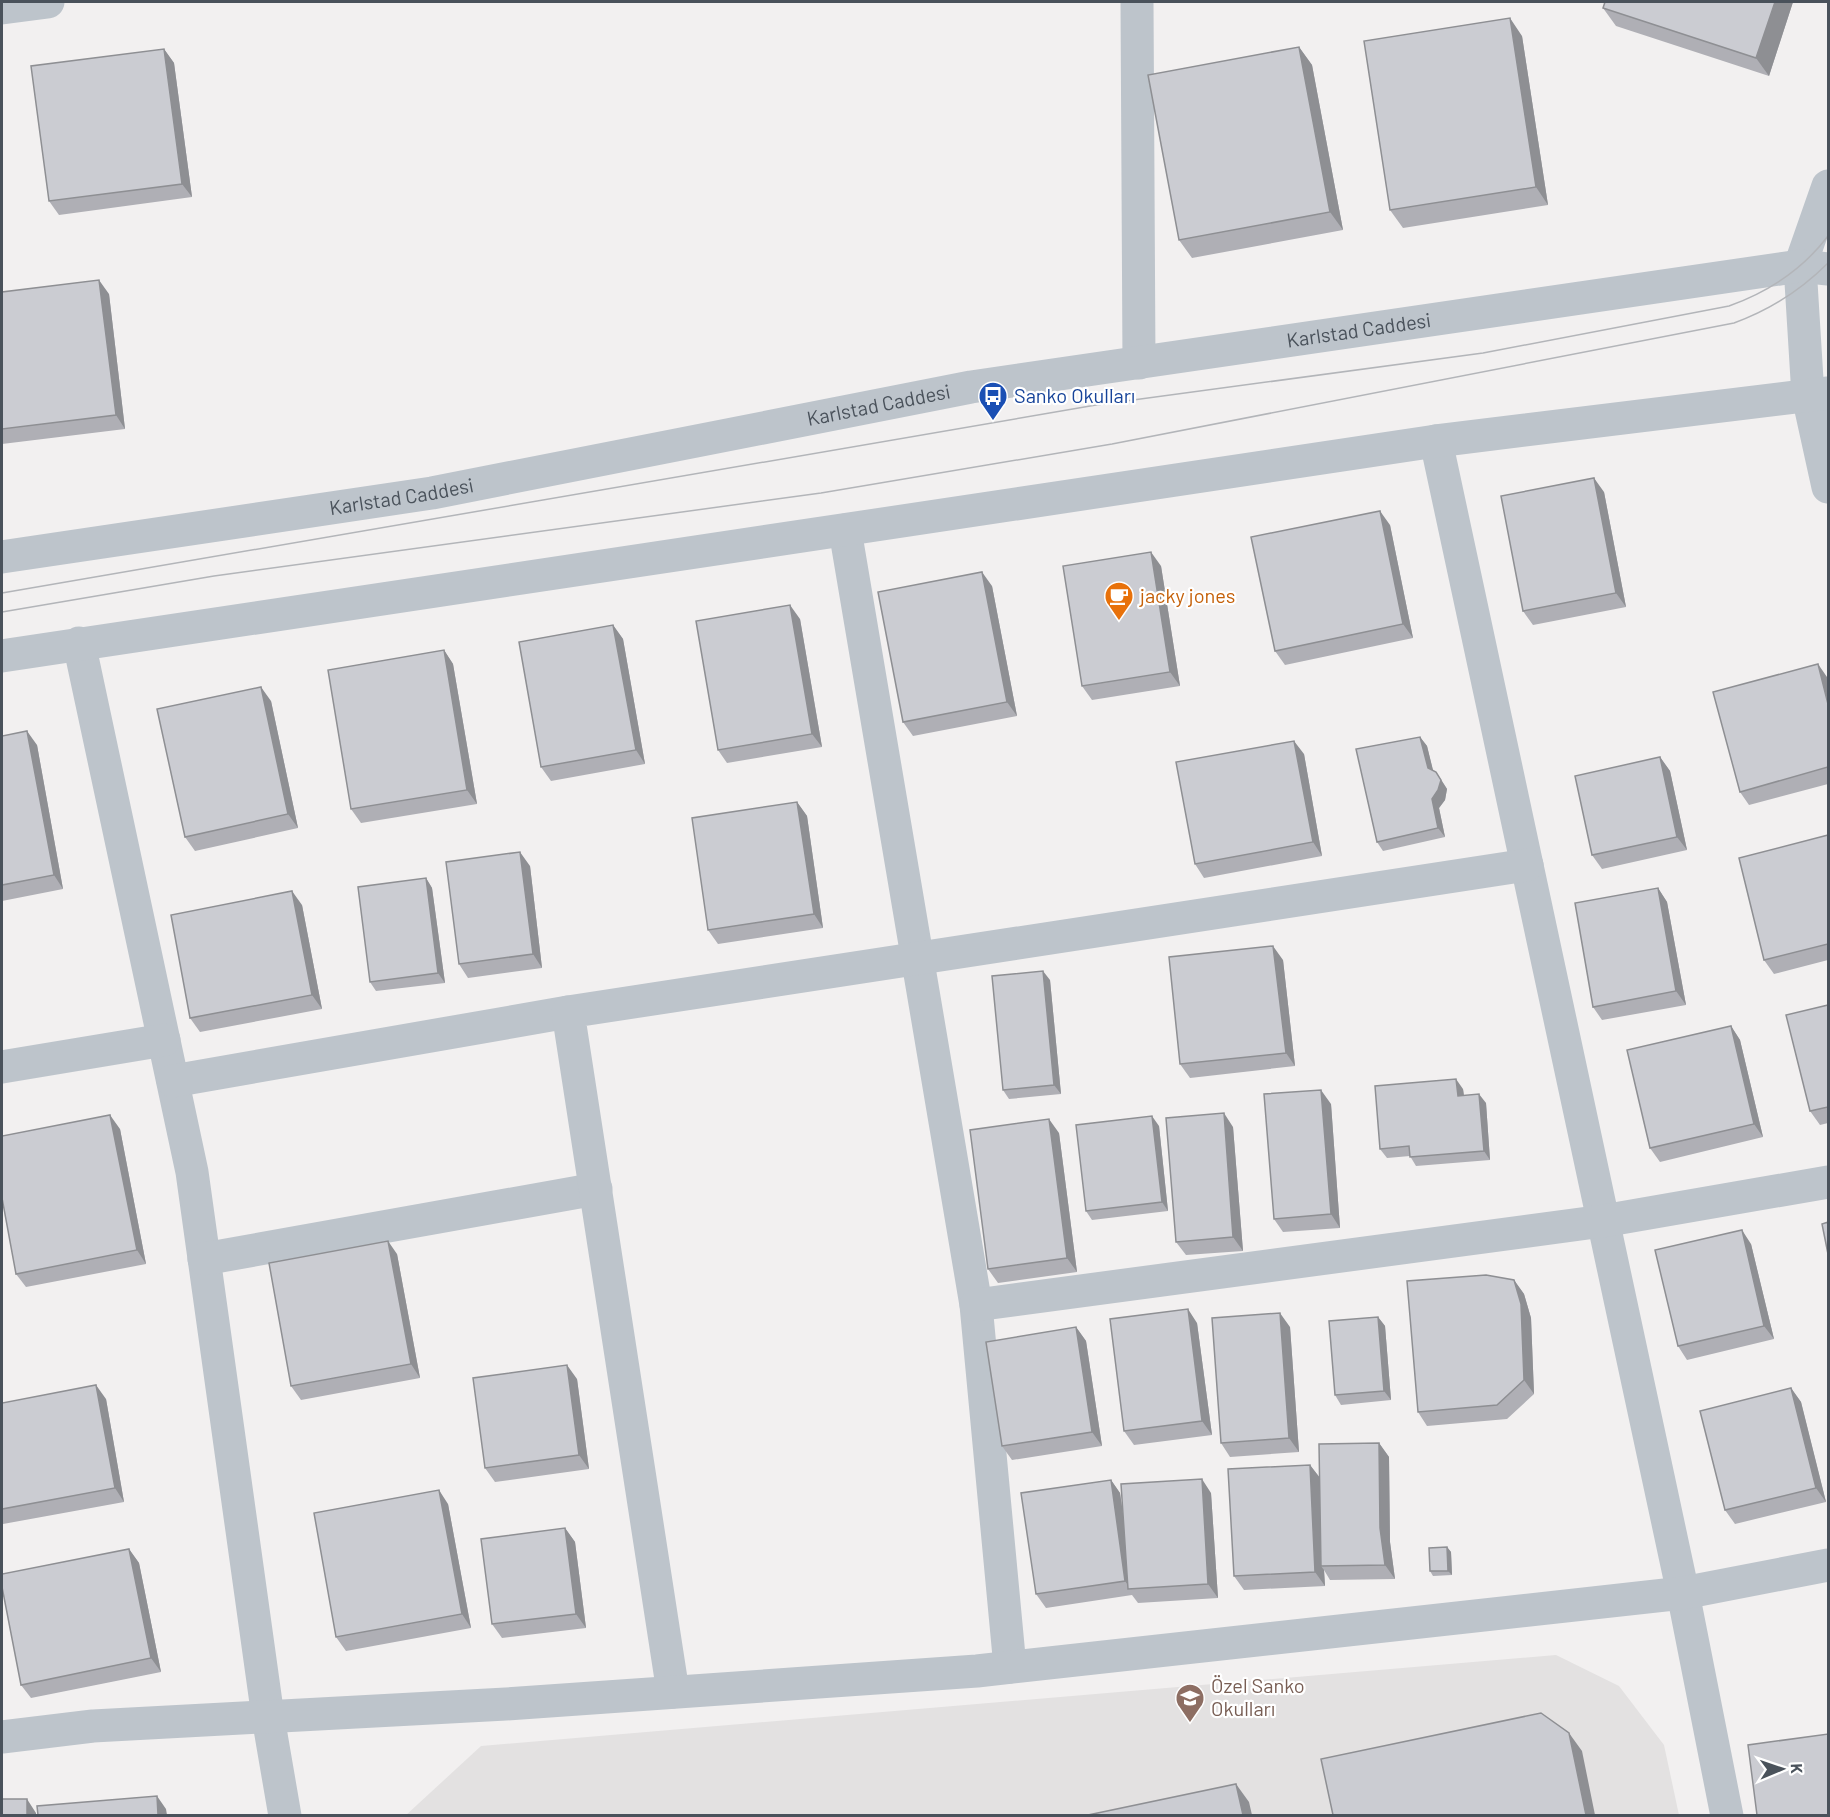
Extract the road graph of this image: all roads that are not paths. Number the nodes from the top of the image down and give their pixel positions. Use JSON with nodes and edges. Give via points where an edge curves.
{"nodes":[{"id":1,"x":48,"y":2,"type":"edge"},
{"id":2,"x":1137,"y":2,"type":"edge"},
{"id":3,"x":2,"y":8,"type":"edge"},
{"id":4,"x":1828,"y":186,"type":"edge"},
{"id":5,"x":1814,"y":267,"type":"edge"},
{"id":6,"x":1139,"y":363,"type":"junction"},
{"id":7,"x":1828,"y":370,"type":"edge"},
{"id":8,"x":1818,"y":394,"type":"edge"},
{"id":9,"x":1436,"y":441,"type":"junction"},
{"id":10,"x":1828,"y":487,"type":"edge"},
{"id":11,"x":845,"y":530,"type":"junction"},
{"id":12,"x":2,"y":556,"type":"edge"},
{"id":13,"x":79,"y":643,"type":"junction"},
{"id":14,"x":2,"y":656,"type":"edge"},
{"id":15,"x":1527,"y":865,"type":"junction"},
{"id":16,"x":917,"y":958,"type":"junction"},
{"id":17,"x":568,"y":1012,"type":"junction"},
{"id":18,"x":164,"y":1040,"type":"junction"},
{"id":19,"x":2,"y":1067,"type":"edge"},
{"id":20,"x":173,"y":1081,"type":"junction"},
{"id":21,"x":1828,"y":1182,"type":"edge"},
{"id":22,"x":596,"y":1189,"type":"junction"},
{"id":23,"x":1604,"y":1221,"type":"junction"},
{"id":24,"x":204,"y":1260,"type":"junction"},
{"id":25,"x":976,"y":1305,"type":"junction"},
{"id":26,"x":1828,"y":1564,"type":"edge"},
{"id":27,"x":1683,"y":1593,"type":"junction"},
{"id":28,"x":1010,"y":1667,"type":"junction"},
{"id":29,"x":673,"y":1692,"type":"junction"},
{"id":30,"x":268,"y":1717,"type":"junction"},
{"id":31,"x":2,"y":1737,"type":"edge"},
{"id":32,"x":285,"y":1815,"type":"edge"},
{"id":33,"x":1727,"y":1815,"type":"edge"}],
"edges":[{"from":1,"to":3,"type":"street"},
{"from":2,"to":6,"type":"street"},
{"from":4,"to":5,"type":"street"},
{"from":5,"to":6,"type":"street","name":"Karlstad Caddesi"},
{"from":5,"to":8,"type":"street"},
{"from":6,"to":12,"type":"street","name":"Karlstad Caddesi","via":[[971,387],[432,493]]},
{"from":7,"to":8,"type":"street"},
{"from":8,"to":9,"type":"street"},
{"from":8,"to":10,"type":"street"},
{"from":9,"to":11,"type":"street"},
{"from":9,"to":15,"type":"street"},
{"from":11,"to":13,"type":"street"},
{"from":11,"to":16,"type":"street"},
{"from":13,"to":14,"type":"street"},
{"from":13,"to":18,"type":"street"},
{"from":15,"to":16,"type":"street"},
{"from":15,"to":23,"type":"street"},
{"from":16,"to":17,"type":"street"},
{"from":16,"to":25,"type":"street"},
{"from":17,"to":20,"type":"street"},
{"from":17,"to":22,"type":"street"},
{"from":18,"to":19,"type":"street"},
{"from":18,"to":20,"type":"street"},
{"from":20,"to":24,"type":"street","via":[[192,1172]]},
{"from":21,"to":23,"type":"street"},
{"from":22,"to":24,"type":"street"},
{"from":22,"to":29,"type":"street"},
{"from":23,"to":25,"type":"street"},
{"from":23,"to":27,"type":"street"},
{"from":24,"to":30,"type":"street"},
{"from":25,"to":28,"type":"street"},
{"from":26,"to":27,"type":"street"},
{"from":27,"to":28,"type":"street"},
{"from":27,"to":33,"type":"street"},
{"from":28,"to":29,"type":"street"},
{"from":29,"to":30,"type":"street"},
{"from":30,"to":31,"type":"street","via":[[93,1726]]},
{"from":30,"to":32,"type":"street"}]}
